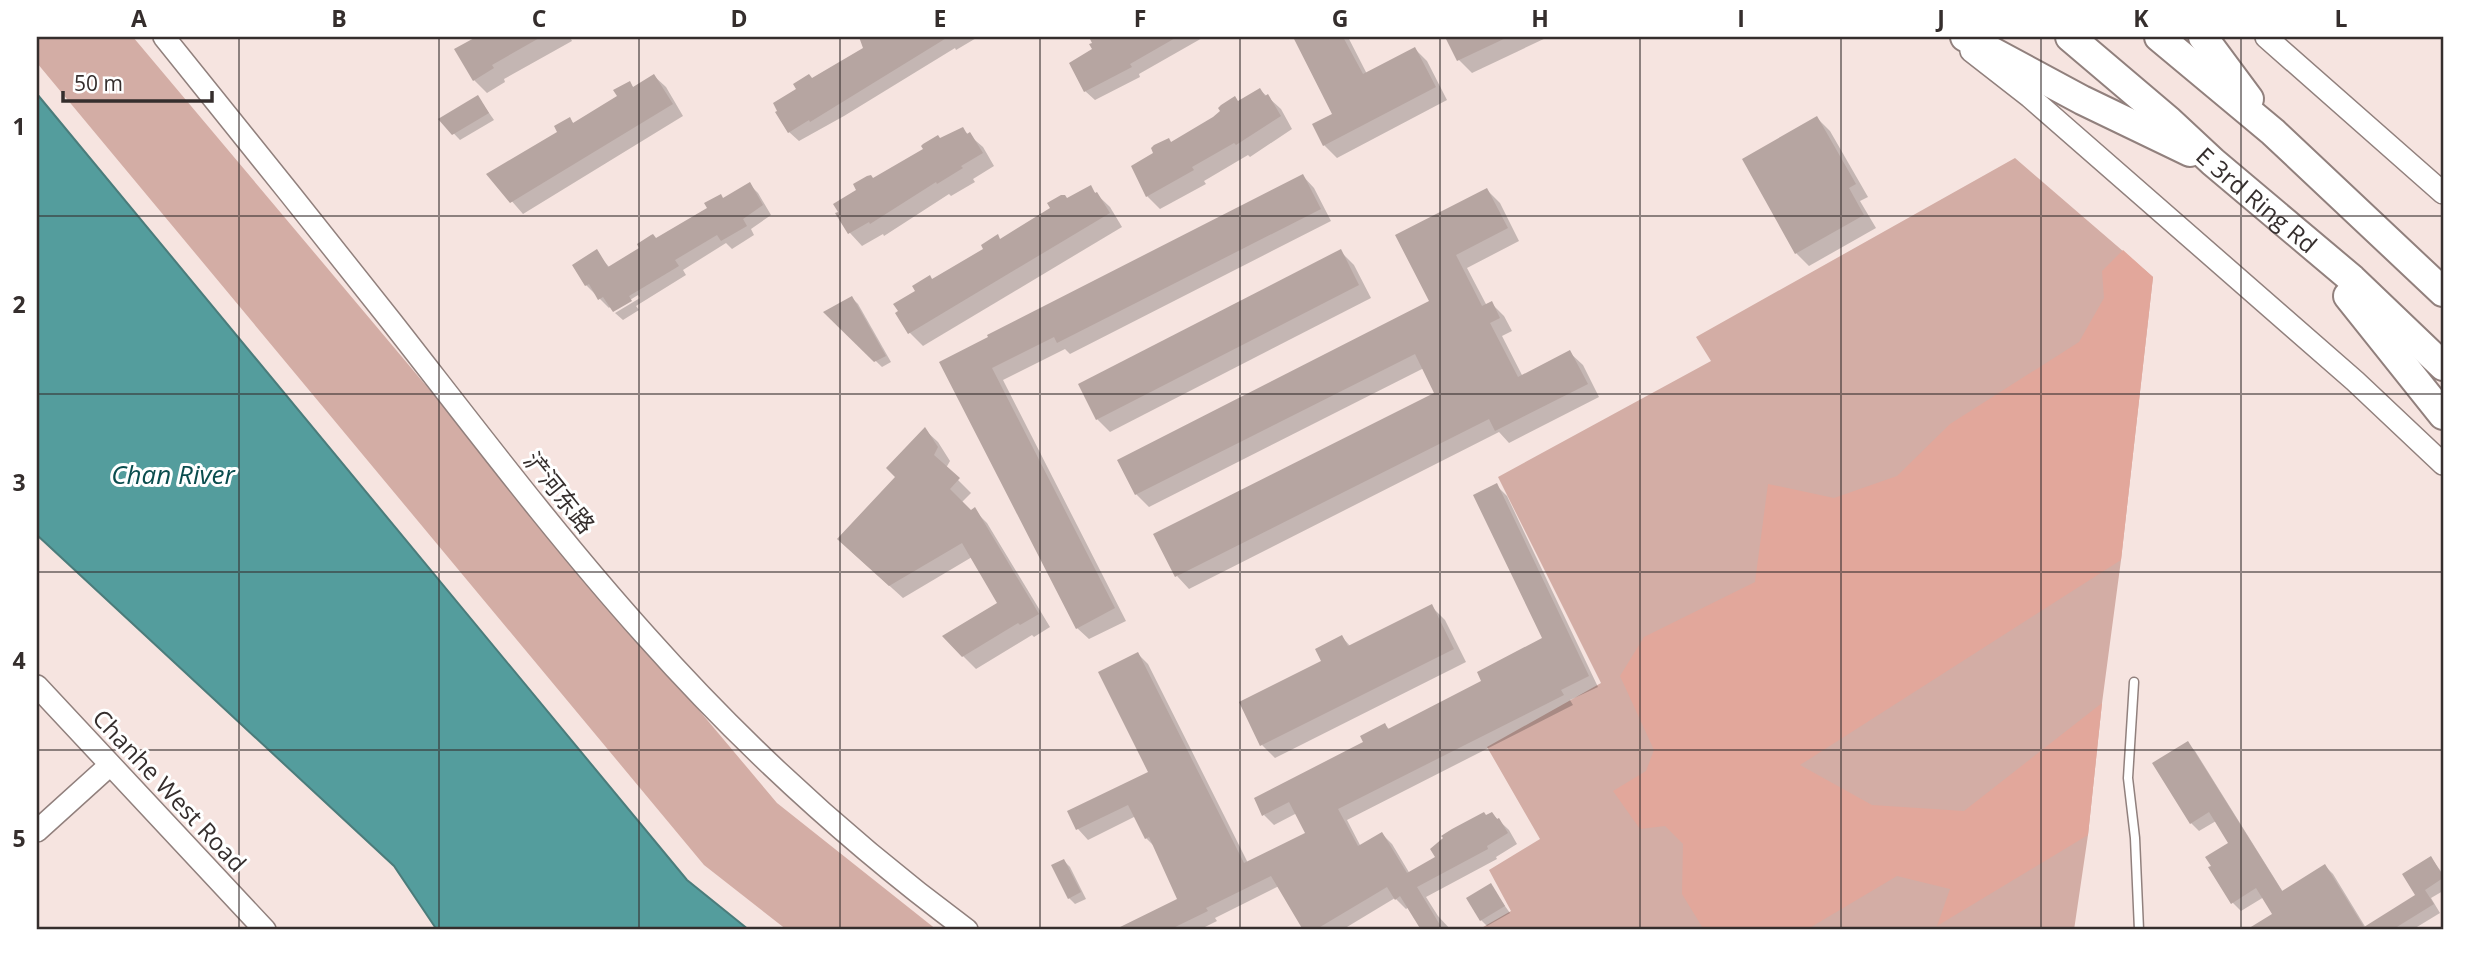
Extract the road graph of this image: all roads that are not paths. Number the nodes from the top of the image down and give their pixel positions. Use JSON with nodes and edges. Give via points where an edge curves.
{"nodes":[{"id":1,"x":164,"y":37,"type":"edge"},
{"id":2,"x":1952,"y":37,"type":"edge"},
{"id":3,"x":1965,"y":37,"type":"edge"},
{"id":4,"x":2070,"y":37,"type":"edge"},
{"id":5,"x":2159,"y":37,"type":"edge"},
{"id":6,"x":2203,"y":37,"type":"edge"},
{"id":7,"x":2266,"y":37,"type":"edge"},
{"id":8,"x":2273,"y":132,"type":"junction"},
{"id":9,"x":2213,"y":162,"type":"junction"},
{"id":10,"x":2340,"y":193,"type":"junction"},
{"id":11,"x":2443,"y":193,"type":"edge"},
{"id":12,"x":2295,"y":231,"type":"junction"},
{"id":13,"x":2443,"y":265,"type":"edge"},
{"id":14,"x":2443,"y":292,"type":"edge"},
{"id":15,"x":2443,"y":366,"type":"edge"},
{"id":16,"x":2443,"y":415,"type":"edge"},
{"id":17,"x":2443,"y":464,"type":"edge"},
{"id":18,"x":2134,"y":682,"type":"dead end"},
{"id":19,"x":37,"y":686,"type":"edge"},
{"id":20,"x":110,"y":765,"type":"junction"},
{"id":21,"x":37,"y":831,"type":"edge"},
{"id":22,"x":265,"y":930,"type":"edge"},
{"id":23,"x":967,"y":930,"type":"edge"},
{"id":24,"x":2139,"y":930,"type":"edge"}],
"edges":[{"from":1,"to":23,"type":"street","name":"浐河东路","via":[[645,636],[794,789]]},
{"from":2,"to":17,"type":"street","via":[[2040,106],[2355,381]]},
{"from":3,"to":9,"type":"highway","via":[[2081,100]]},
{"from":4,"to":9,"type":"highway","name":"E 3rd Ring Rd"},
{"from":5,"to":8,"type":"highway"},
{"from":6,"to":8,"type":"highway"},
{"from":7,"to":11,"type":"street"},
{"from":8,"to":10,"type":"highway"},
{"from":9,"to":12,"type":"highway","name":"E 3rd Ring Rd"},
{"from":10,"to":13,"type":"highway"},
{"from":10,"to":14,"type":"highway"},
{"from":12,"to":15,"type":"highway","name":"E 3rd Ring Rd"},
{"from":12,"to":16,"type":"highway"},
{"from":18,"to":24,"type":"lane","via":[[2128,778]]},
{"from":19,"to":20,"type":"street","name":"Chanhe West Road"},
{"from":20,"to":21,"type":"street"},
{"from":20,"to":22,"type":"street","name":"Chanhe West Road"}]}
